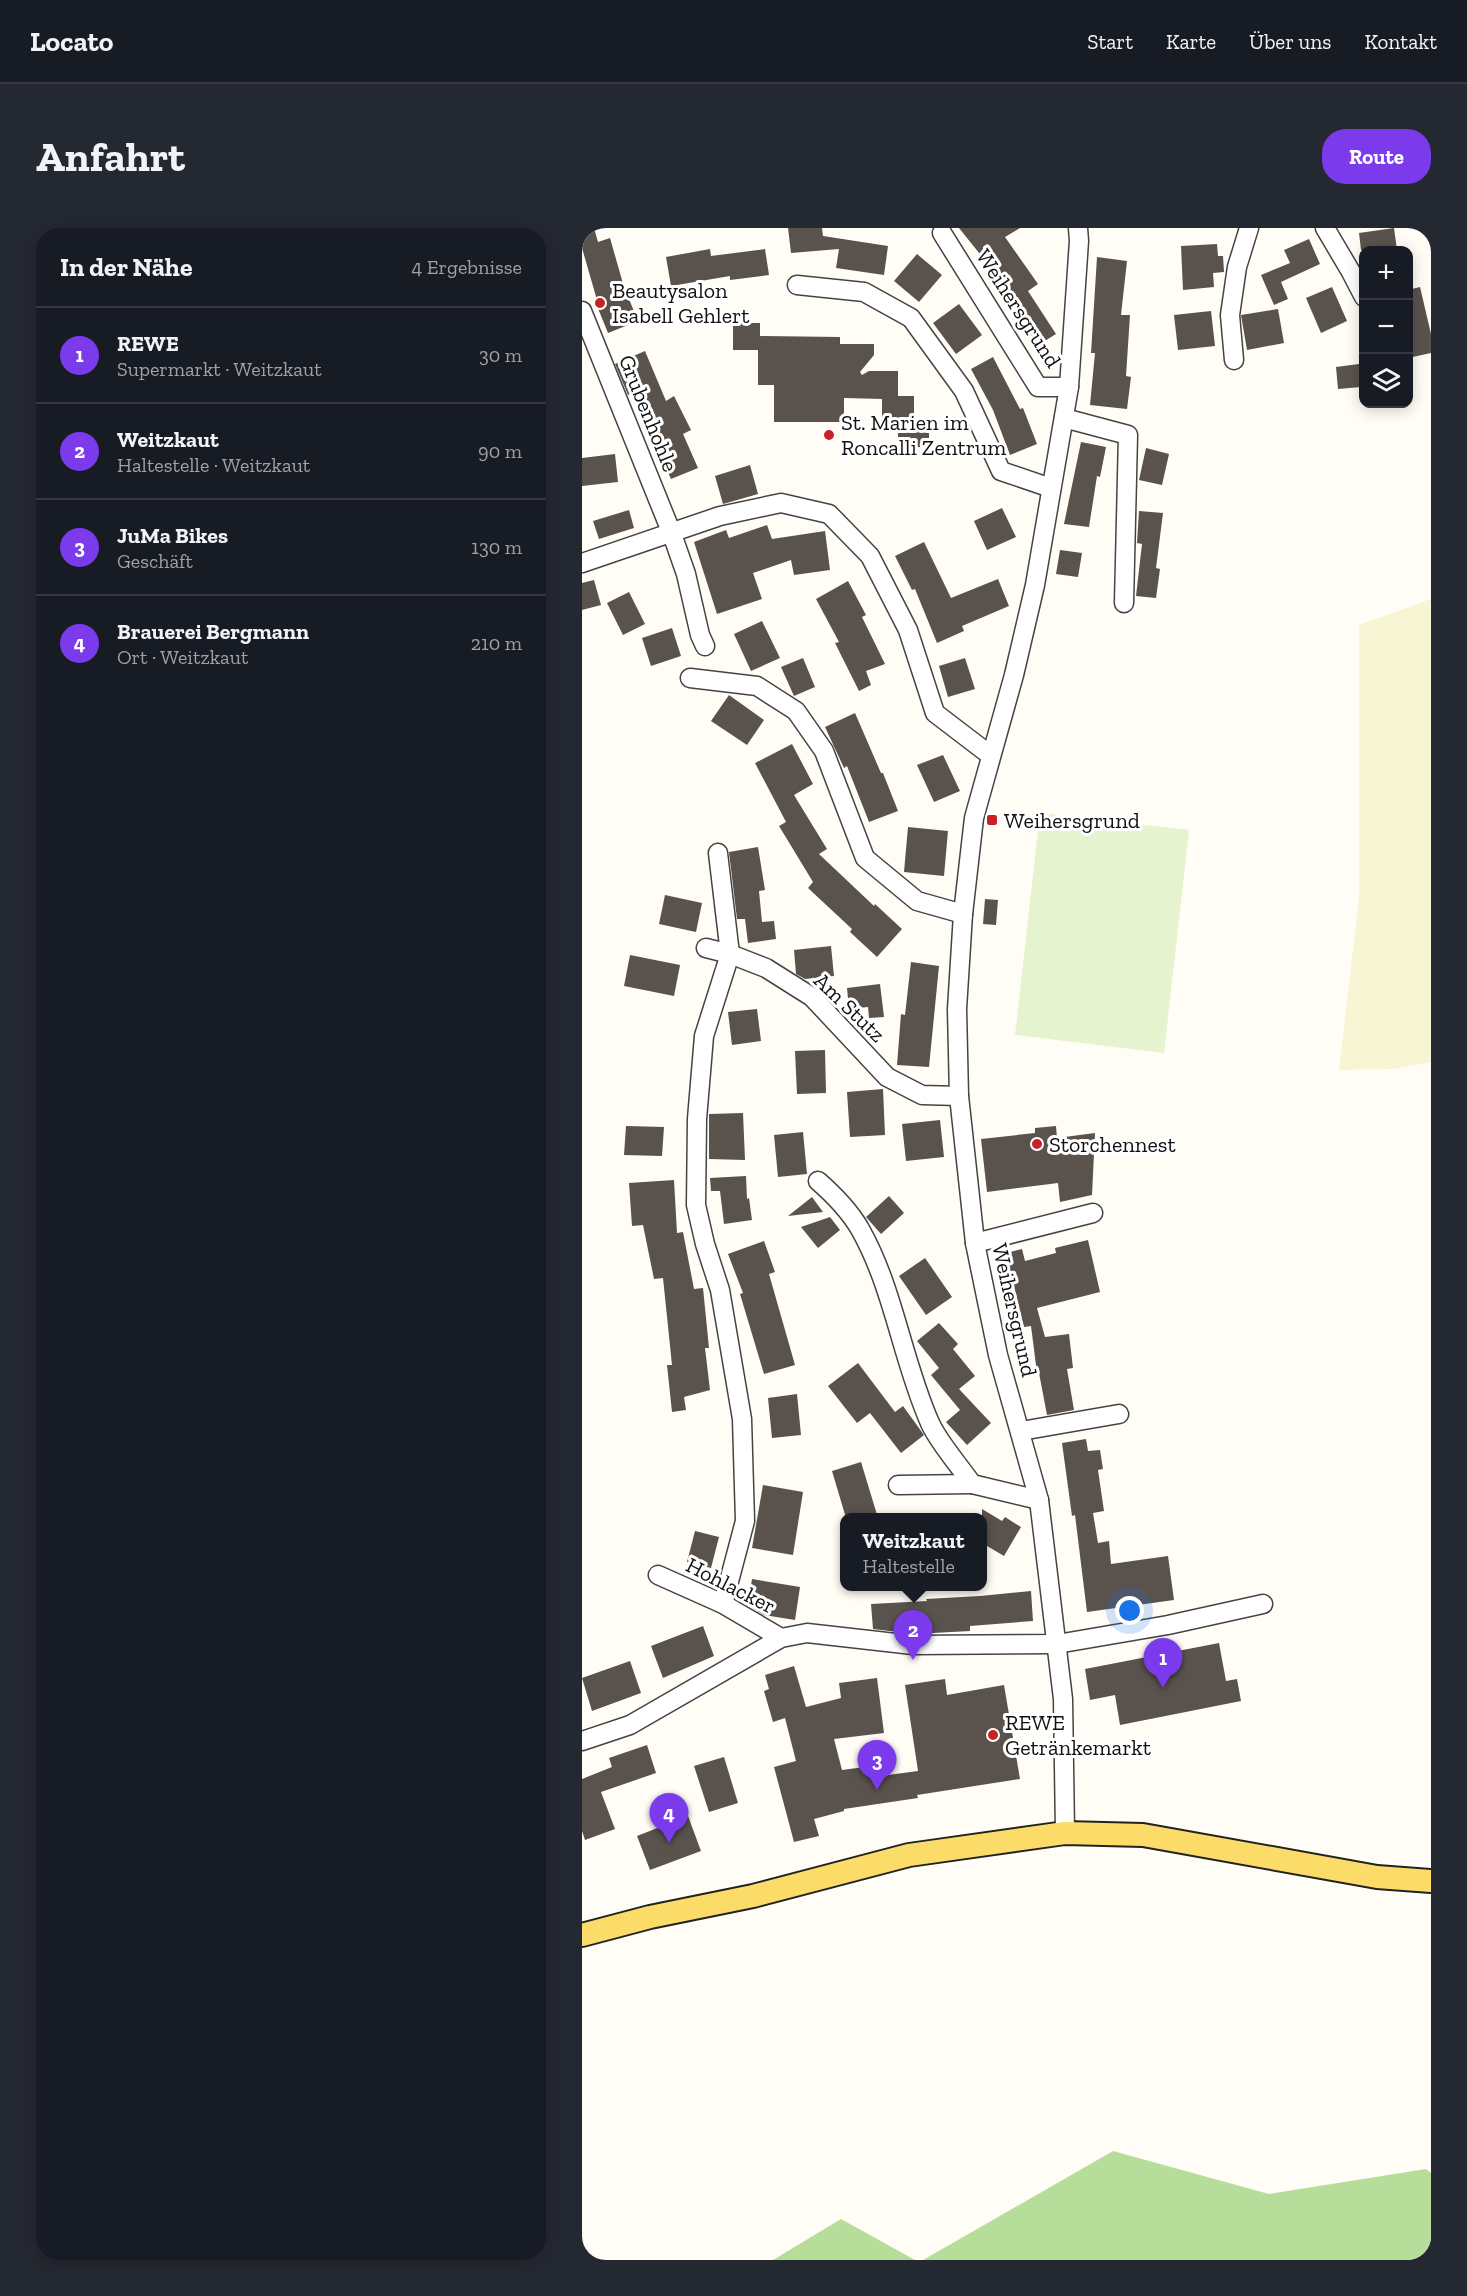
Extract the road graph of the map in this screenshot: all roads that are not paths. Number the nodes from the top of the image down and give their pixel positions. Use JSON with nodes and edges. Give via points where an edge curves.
{"nodes":[{"id":1,"x":1078,"y":228,"type":"edge"},
{"id":2,"x":1249,"y":228,"type":"edge"},
{"id":3,"x":1325,"y":228,"type":"edge"},
{"id":4,"x":942,"y":233,"type":"dead end"},
{"id":5,"x":797,"y":285,"type":"dead end"},
{"id":6,"x":1359,"y":287,"type":"edge"},
{"id":7,"x":582,"y":311,"type":"edge"},
{"id":8,"x":1234,"y":360,"type":"dead end"},
{"id":9,"x":1069,"y":387,"type":"junction"},
{"id":10,"x":1064,"y":418,"type":"junction"},
{"id":11,"x":1051,"y":488,"type":"junction"},
{"id":12,"x":672,"y":534,"type":"junction"},
{"id":13,"x":582,"y":564,"type":"edge"},
{"id":14,"x":1124,"y":603,"type":"dead end"},
{"id":15,"x":705,"y":646,"type":"dead end"},
{"id":16,"x":690,"y":678,"type":"dead end"},
{"id":17,"x":990,"y":755,"type":"junction"},
{"id":18,"x":718,"y":853,"type":"dead end"},
{"id":19,"x":963,"y":914,"type":"junction"},
{"id":20,"x":706,"y":948,"type":"dead end"},
{"id":21,"x":730,"y":954,"type":"junction"},
{"id":22,"x":959,"y":1096,"type":"junction"},
{"id":23,"x":818,"y":1181,"type":"dead end"},
{"id":24,"x":1093,"y":1213,"type":"dead end"},
{"id":25,"x":975,"y":1243,"type":"junction"},
{"id":26,"x":1119,"y":1414,"type":"dead end"},
{"id":27,"x":1021,"y":1431,"type":"junction"},
{"id":28,"x":972,"y":1484,"type":"junction"},
{"id":29,"x":898,"y":1485,"type":"dead end"},
{"id":30,"x":1039,"y":1500,"type":"junction"},
{"id":31,"x":658,"y":1575,"type":"dead end"},
{"id":32,"x":723,"y":1604,"type":"junction"},
{"id":33,"x":1263,"y":1604,"type":"dead end"},
{"id":34,"x":781,"y":1638,"type":"junction"},
{"id":35,"x":1057,"y":1644,"type":"junction"},
{"id":36,"x":582,"y":1741,"type":"edge"},
{"id":37,"x":1065,"y":1833,"type":"junction"},
{"id":38,"x":1431,"y":1881,"type":"edge"},
{"id":39,"x":582,"y":1935,"type":"edge"}],
"edges":[{"from":1,"to":9,"type":"street","name":"Weihersgrund"},
{"from":2,"to":8,"type":"street","via":[[1237,267],[1230,315]]},
{"from":3,"to":6,"type":"street"},
{"from":4,"to":9,"type":"street","name":"Weihersgrund","via":[[1038,387]]},
{"from":5,"to":11,"type":"street","via":[[864,292],[911,318],[964,391],[1001,471]]},
{"from":7,"to":12,"type":"street","name":"Grubenhohle"},
{"from":9,"to":10,"type":"street","name":"Weihersgrund"},
{"from":10,"to":11,"type":"street","name":"Weihersgrund"},
{"from":10,"to":14,"type":"street","via":[[1128,435]]},
{"from":11,"to":17,"type":"street","name":"Weihersgrund","via":[[1035,585]]},
{"from":12,"to":13,"type":"street"},
{"from":12,"to":15,"type":"street","name":"Grubenhohle"},
{"from":12,"to":17,"type":"street","via":[[720,516],[781,503],[829,514],[870,556],[908,630],[935,713]]},
{"from":16,"to":19,"type":"street","via":[[757,686],[796,711],[824,751],[865,858],[917,901]]},
{"from":17,"to":19,"type":"street","name":"Weihersgrund","via":[[974,818]]},
{"from":18,"to":21,"type":"street"},
{"from":19,"to":22,"type":"street","name":"Weihersgrund","via":[[957,1009]]},
{"from":20,"to":21,"type":"street","name":"Am Stutz"},
{"from":21,"to":22,"type":"street","name":"Am Stutz","via":[[766,968],[812,997],[887,1077],[922,1095]]},
{"from":21,"to":32,"type":"street","via":[[704,1036],[697,1119],[696,1204],[720,1290],[742,1419],[745,1521]]},
{"from":22,"to":25,"type":"street","name":"Weihersgrund"},
{"from":23,"to":28,"type":"street","via":[[840,1200],[860,1228],[883,1279],[906,1360],[931,1426]]},
{"from":24,"to":25,"type":"street"},
{"from":25,"to":27,"type":"street","name":"Weihersgrund","via":[[998,1355]]},
{"from":26,"to":27,"type":"street"},
{"from":27,"to":30,"type":"street","name":"Weihersgrund"},
{"from":28,"to":29,"type":"street"},
{"from":28,"to":30,"type":"street"},
{"from":30,"to":35,"type":"street","name":"Weihersgrund"},
{"from":31,"to":32,"type":"street","name":"Hohlacker"},
{"from":32,"to":34,"type":"street","name":"Hohlacker"},
{"from":33,"to":35,"type":"street"},
{"from":34,"to":35,"type":"street","via":[[807,1633],[913,1645]]},
{"from":34,"to":36,"type":"street","via":[[630,1725]]},
{"from":35,"to":37,"type":"street","name":"Weihersgrund","via":[[1063,1699]]},
{"from":37,"to":38,"type":"main road","via":[[1143,1835],[1377,1877]]},
{"from":37,"to":39,"type":"main road","via":[[909,1855]]}]}
